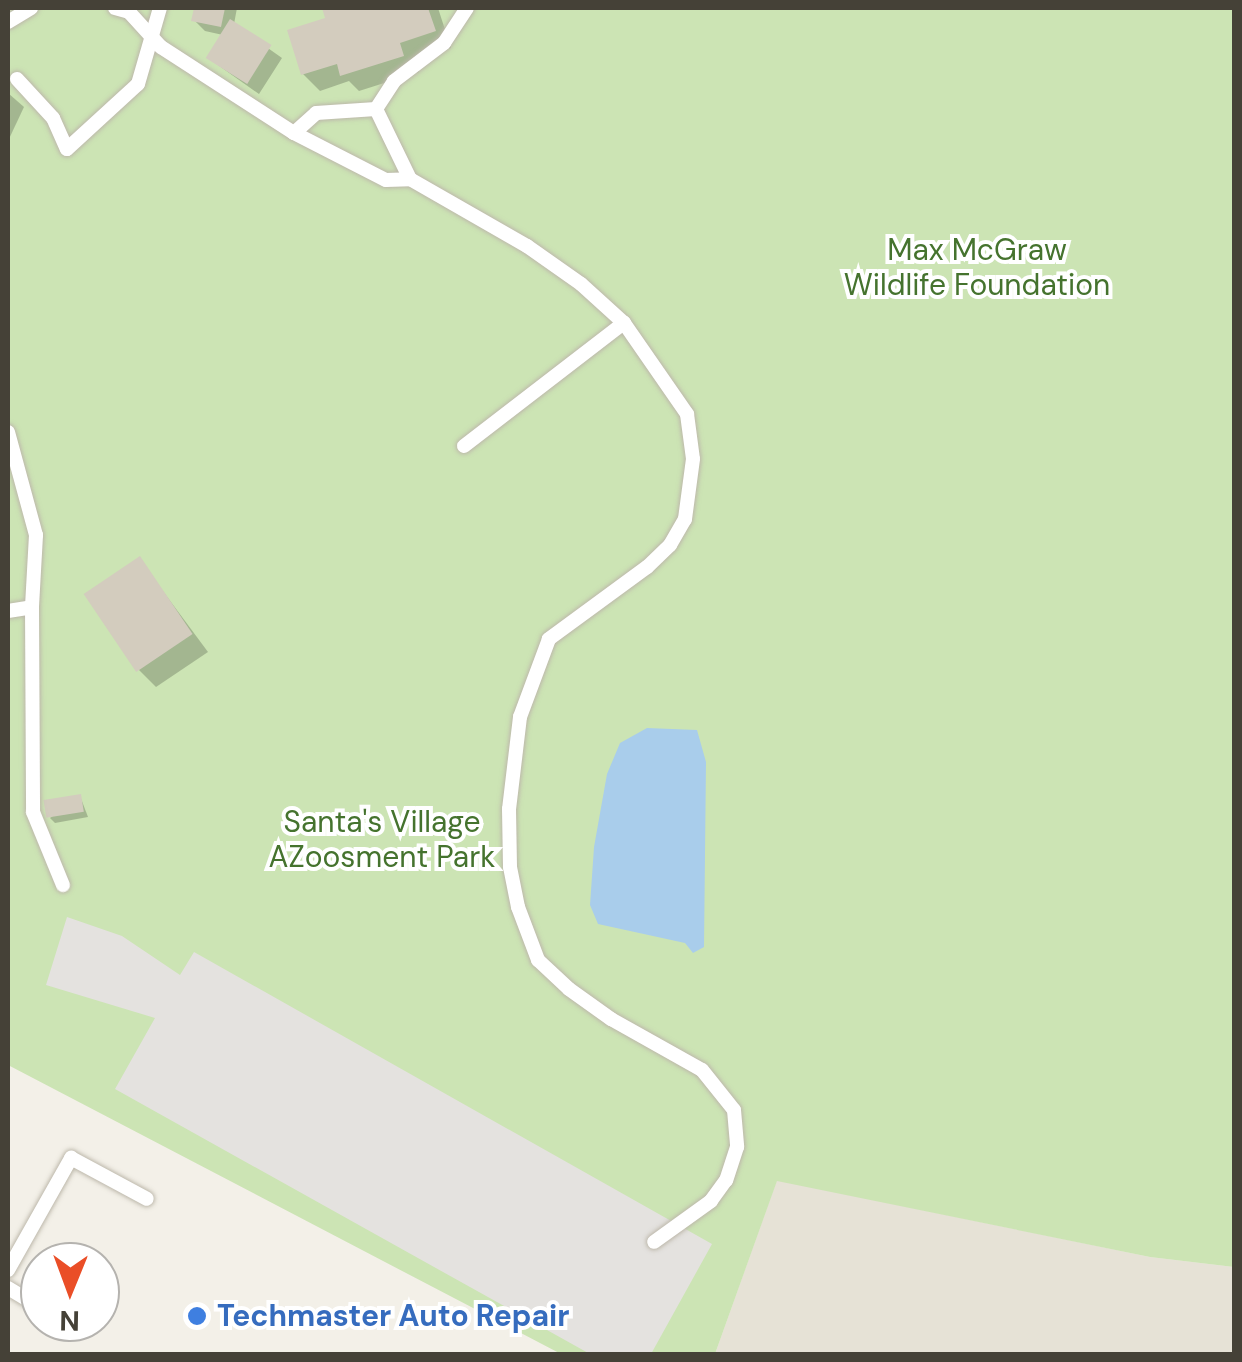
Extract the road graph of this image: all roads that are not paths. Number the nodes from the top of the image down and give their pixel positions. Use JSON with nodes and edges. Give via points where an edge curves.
{"nodes":[{"id":1,"x":31,"y":8,"type":"edge"},
{"id":2,"x":116,"y":8,"type":"edge"},
{"id":3,"x":160,"y":8,"type":"edge"},
{"id":4,"x":467,"y":8,"type":"edge"},
{"id":5,"x":8,"y":22,"type":"edge"},
{"id":6,"x":151,"y":36,"type":"junction"},
{"id":7,"x":16,"y":79,"type":"dead end"},
{"id":8,"x":376,"y":109,"type":"junction"},
{"id":9,"x":294,"y":133,"type":"junction"},
{"id":10,"x":410,"y":178,"type":"junction"},
{"id":11,"x":624,"y":323,"type":"junction"},
{"id":12,"x":8,"y":432,"type":"edge"},
{"id":13,"x":464,"y":446,"type":"dead end"},
{"id":14,"x":32,"y":607,"type":"junction"},
{"id":15,"x":8,"y":611,"type":"edge"},
{"id":16,"x":62,"y":885,"type":"dead end"},
{"id":17,"x":148,"y":1199,"type":"dead end"},
{"id":18,"x":654,"y":1242,"type":"dead end"},
{"id":19,"x":8,"y":1270,"type":"edge"}],
"edges":[{"from":1,"to":5,"type":"lane"},
{"from":2,"to":6,"type":"lane"},
{"from":3,"to":6,"type":"lane"},
{"from":4,"to":8,"type":"lane","via":[[444,44],[394,80]]},
{"from":6,"to":7,"type":"lane","via":[[138,84],[66,149],[53,118]]},
{"from":6,"to":9,"type":"lane"},
{"from":8,"to":9,"type":"lane","via":[[316,113]]},
{"from":8,"to":10,"type":"lane"},
{"from":9,"to":10,"type":"lane","via":[[386,180]]},
{"from":10,"to":11,"type":"lane","via":[[527,246]]},
{"from":11,"to":13,"type":"lane"},
{"from":11,"to":18,"type":"lane","via":[[687,414],[694,459],[685,519],[647,567],[550,639],[520,717],[510,866],[538,960],[610,1019],[702,1070],[734,1110],[737,1147],[726,1180],[711,1201]]},
{"from":12,"to":14,"type":"lane","via":[[36,535]]},
{"from":14,"to":15,"type":"lane"},
{"from":14,"to":16,"type":"lane","via":[[33,812]]},
{"from":17,"to":19,"type":"lane","via":[[71,1158]]}]}
